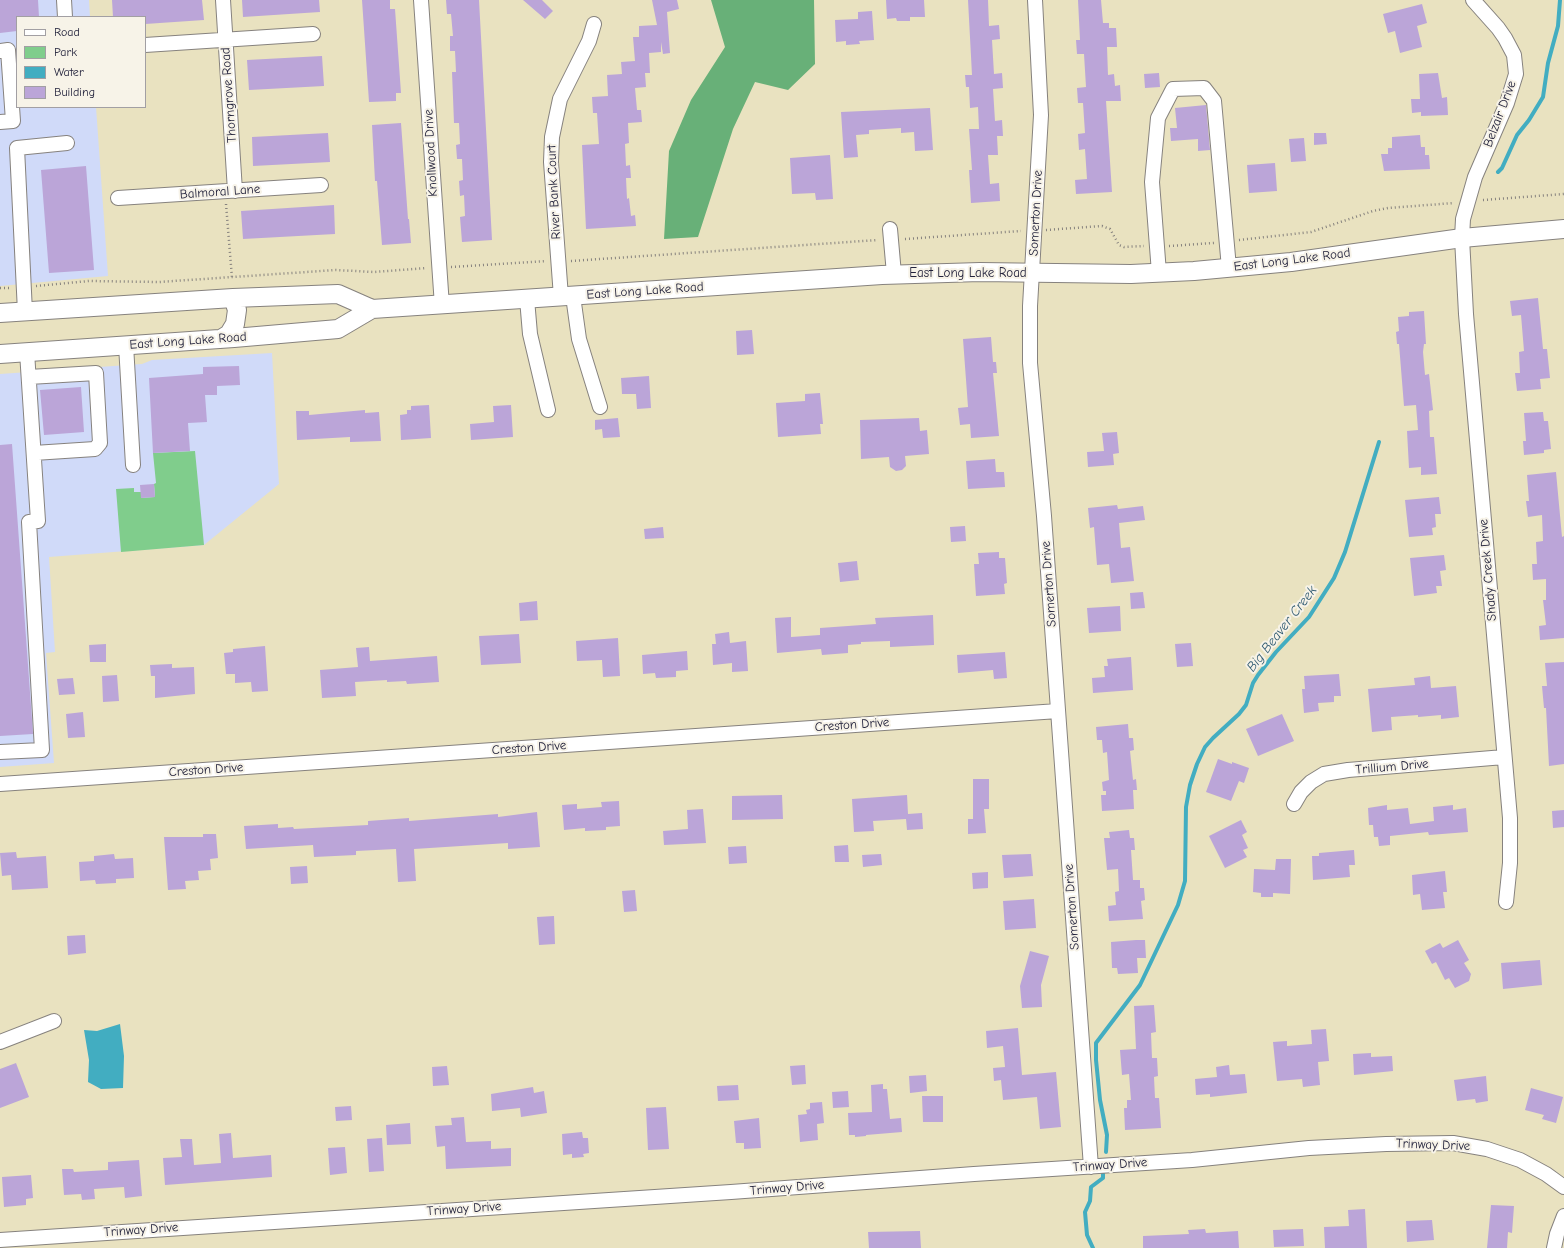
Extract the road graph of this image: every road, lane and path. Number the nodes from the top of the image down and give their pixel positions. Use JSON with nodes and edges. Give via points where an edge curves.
{"nodes":[{"id":1,"x":64,"y":0,"type":"edge"},
{"id":2,"x":223,"y":0,"type":"edge"},
{"id":3,"x":421,"y":0,"type":"edge"},
{"id":4,"x":1035,"y":0,"type":"edge"},
{"id":5,"x":1473,"y":0,"type":"edge"},
{"id":6,"x":65,"y":16,"type":"edge"},
{"id":7,"x":594,"y":24,"type":"dead end"},
{"id":8,"x":313,"y":34,"type":"dead end"},
{"id":9,"x":226,"y":41,"type":"junction"},
{"id":10,"x":146,"y":45,"type":"edge"},
{"id":11,"x":0,"y":50,"type":"edge"},
{"id":12,"x":0,"y":122,"type":"edge"},
{"id":13,"x":67,"y":143,"type":"dead end"},
{"id":14,"x":321,"y":185,"type":"dead end"},
{"id":15,"x":230,"y":191,"type":"junction"},
{"id":16,"x":1564,"y":194,"type":"edge"},
{"id":17,"x":118,"y":198,"type":"dead end"},
{"id":18,"x":1480,"y":200,"type":"dead end"},
{"id":19,"x":1458,"y":202,"type":"dead end"},
{"id":20,"x":1564,"y":229,"type":"edge"},
{"id":21,"x":1044,"y":230,"type":"dead end"},
{"id":22,"x":1027,"y":231,"type":"dead end"},
{"id":23,"x":891,"y":234,"type":"junction"},
{"id":24,"x":1462,"y":238,"type":"junction"},
{"id":25,"x":1232,"y":241,"type":"dead end"},
{"id":26,"x":1222,"y":242,"type":"dead end"},
{"id":27,"x":1145,"y":246,"type":"dead end"},
{"id":28,"x":1162,"y":246,"type":"dead end"},
{"id":29,"x":548,"y":261,"type":"dead end"},
{"id":30,"x":568,"y":261,"type":"dead end"},
{"id":31,"x":451,"y":267,"type":"dead end"},
{"id":32,"x":428,"y":268,"type":"dead end"},
{"id":33,"x":1229,"y":268,"type":"junction"},
{"id":34,"x":1032,"y":273,"type":"junction"},
{"id":35,"x":1159,"y":273,"type":"junction"},
{"id":36,"x":894,"y":274,"type":"junction"},
{"id":37,"x":232,"y":278,"type":"junction"},
{"id":38,"x":24,"y":287,"type":"junction"},
{"id":39,"x":0,"y":288,"type":"edge"},
{"id":40,"x":567,"y":296,"type":"junction"},
{"id":41,"x":233,"y":298,"type":"junction"},
{"id":42,"x":527,"y":299,"type":"junction"},
{"id":43,"x":442,"y":306,"type":"junction"},
{"id":44,"x":372,"y":309,"type":"junction"},
{"id":45,"x":25,"y":312,"type":"junction"},
{"id":46,"x":0,"y":313,"type":"edge"},
{"id":47,"x":220,"y":339,"type":"junction"},
{"id":48,"x":126,"y":346,"type":"junction"},
{"id":49,"x":27,"y":352,"type":"junction"},
{"id":50,"x":0,"y":354,"type":"edge"},
{"id":51,"x":29,"y":377,"type":"junction"},
{"id":52,"x":600,"y":407,"type":"dead end"},
{"id":53,"x":548,"y":410,"type":"dead end"},
{"id":54,"x":34,"y":453,"type":"junction"},
{"id":55,"x":133,"y":465,"type":"dead end"},
{"id":56,"x":1058,"y":711,"type":"junction"},
{"id":57,"x":0,"y":752,"type":"edge"},
{"id":58,"x":1504,"y":757,"type":"junction"},
{"id":59,"x":0,"y":784,"type":"edge"},
{"id":60,"x":1294,"y":804,"type":"dead end"},
{"id":61,"x":1506,"y":902,"type":"dead end"},
{"id":62,"x":54,"y":1021,"type":"dead end"},
{"id":63,"x":0,"y":1042,"type":"edge"},
{"id":64,"x":1090,"y":1167,"type":"junction"},
{"id":65,"x":1564,"y":1188,"type":"edge"},
{"id":66,"x":1564,"y":1216,"type":"edge"},
{"id":67,"x":0,"y":1240,"type":"edge"},
{"id":68,"x":1554,"y":1248,"type":"edge"}],
"edges":[{"from":1,"to":6,"type":"street"},
{"from":2,"to":9,"type":"street","name":"Thorngrove Road"},
{"from":3,"to":43,"type":"street","name":"Knollwood Drive"},
{"from":4,"to":34,"type":"street","name":"Somerton Drive","via":[[1041,115]]},
{"from":5,"to":24,"type":"street","name":"Belzair Drive","via":[[1505,38],[1514,55],[1516,74],[1507,103],[1473,183],[1463,219]]},
{"from":7,"to":40,"type":"street","name":"River Bank Court","via":[[589,41],[560,99],[552,137],[551,162]]},
{"from":8,"to":9,"type":"street"},
{"from":9,"to":10,"type":"street"},
{"from":9,"to":15,"type":"street","name":"Thorngrove Road"},
{"from":11,"to":12,"type":"street","via":[[8,50],[13,121]]},
{"from":13,"to":38,"type":"street","via":[[17,148]]},
{"from":14,"to":15,"type":"street","name":"Balmoral Lane"},
{"from":15,"to":17,"type":"street","name":"Balmoral Lane"},
{"from":15,"to":37,"type":"path"},
{"from":16,"to":18,"type":"path"},
{"from":19,"to":25,"type":"path","via":[[1388,208],[1311,232]]},
{"from":20,"to":24,"type":"main road","name":"East Long Lake Road"},
{"from":21,"to":27,"type":"path","via":[[1102,226],[1110,229],[1119,245]]},
{"from":22,"to":23,"type":"path"},
{"from":23,"to":30,"type":"path"},
{"from":23,"to":36,"type":"street"},
{"from":24,"to":33,"type":"main road","name":"East Long Lake Road"},
{"from":24,"to":58,"type":"street","name":"Shady Creek Drive","via":[[1466,314]]},
{"from":26,"to":28,"type":"path"},
{"from":29,"to":31,"type":"path"},
{"from":32,"to":37,"type":"path","via":[[374,272],[336,270]]},
{"from":33,"to":35,"type":"main road","name":"East Long Lake Road"},
{"from":33,"to":35,"type":"street","via":[[1214,101],[1204,88],[1173,89],[1158,118],[1152,182]]},
{"from":34,"to":35,"type":"main road","name":"East Long Lake Road"},
{"from":34,"to":36,"type":"main road","name":"East Long Lake Road"},
{"from":34,"to":56,"type":"street","name":"Somerton Drive","via":[[1030,363]]},
{"from":36,"to":40,"type":"main road","name":"East Long Lake Road"},
{"from":37,"to":38,"type":"path","via":[[143,283],[89,281]]},
{"from":38,"to":39,"type":"path"},
{"from":38,"to":45,"type":"street"},
{"from":40,"to":42,"type":"main road","name":"East Long Lake Road"},
{"from":40,"to":52,"type":"street","name":"River Bank Court"},
{"from":41,"to":44,"type":"main road","name":"East Long Lake Road","via":[[338,294]]},
{"from":41,"to":45,"type":"main road","name":"East Long Lake Road"},
{"from":41,"to":47,"type":"main road","via":[[237,310],[235,324],[229,334]]},
{"from":42,"to":43,"type":"main road","name":"East Long Lake Road"},
{"from":42,"to":53,"type":"street","via":[[530,334]]},
{"from":43,"to":44,"type":"main road","name":"East Long Lake Road"},
{"from":44,"to":47,"type":"main road","name":"East Long Lake Road","via":[[338,328]]},
{"from":45,"to":46,"type":"main road","name":"East Long Lake Road"},
{"from":47,"to":48,"type":"main road","name":"East Long Lake Road"},
{"from":48,"to":49,"type":"main road","name":"East Long Lake Road"},
{"from":48,"to":55,"type":"street"},
{"from":49,"to":50,"type":"main road","name":"East Long Lake Road"},
{"from":49,"to":51,"type":"street"},
{"from":51,"to":54,"type":"street"},
{"from":51,"to":54,"type":"street","via":[[96,373],[100,443],[95,450]]},
{"from":54,"to":57,"type":"street","via":[[38,521],[28,522],[42,750]]},
{"from":56,"to":59,"type":"street","name":"Creston Drive"},
{"from":56,"to":64,"type":"street","name":"Somerton Drive"},
{"from":58,"to":60,"type":"street","name":"Trillium Drive","via":[[1324,774],[1311,782]]},
{"from":58,"to":61,"type":"street","name":"Shady Creek Drive","via":[[1511,838]]},
{"from":62,"to":63,"type":"street"},
{"from":64,"to":65,"type":"street","name":"Trinway Drive","via":[[1339,1146],[1453,1143],[1487,1149],[1520,1160],[1546,1174]]},
{"from":64,"to":67,"type":"street","name":"Trinway Drive"},
{"from":66,"to":68,"type":"street"}]}
